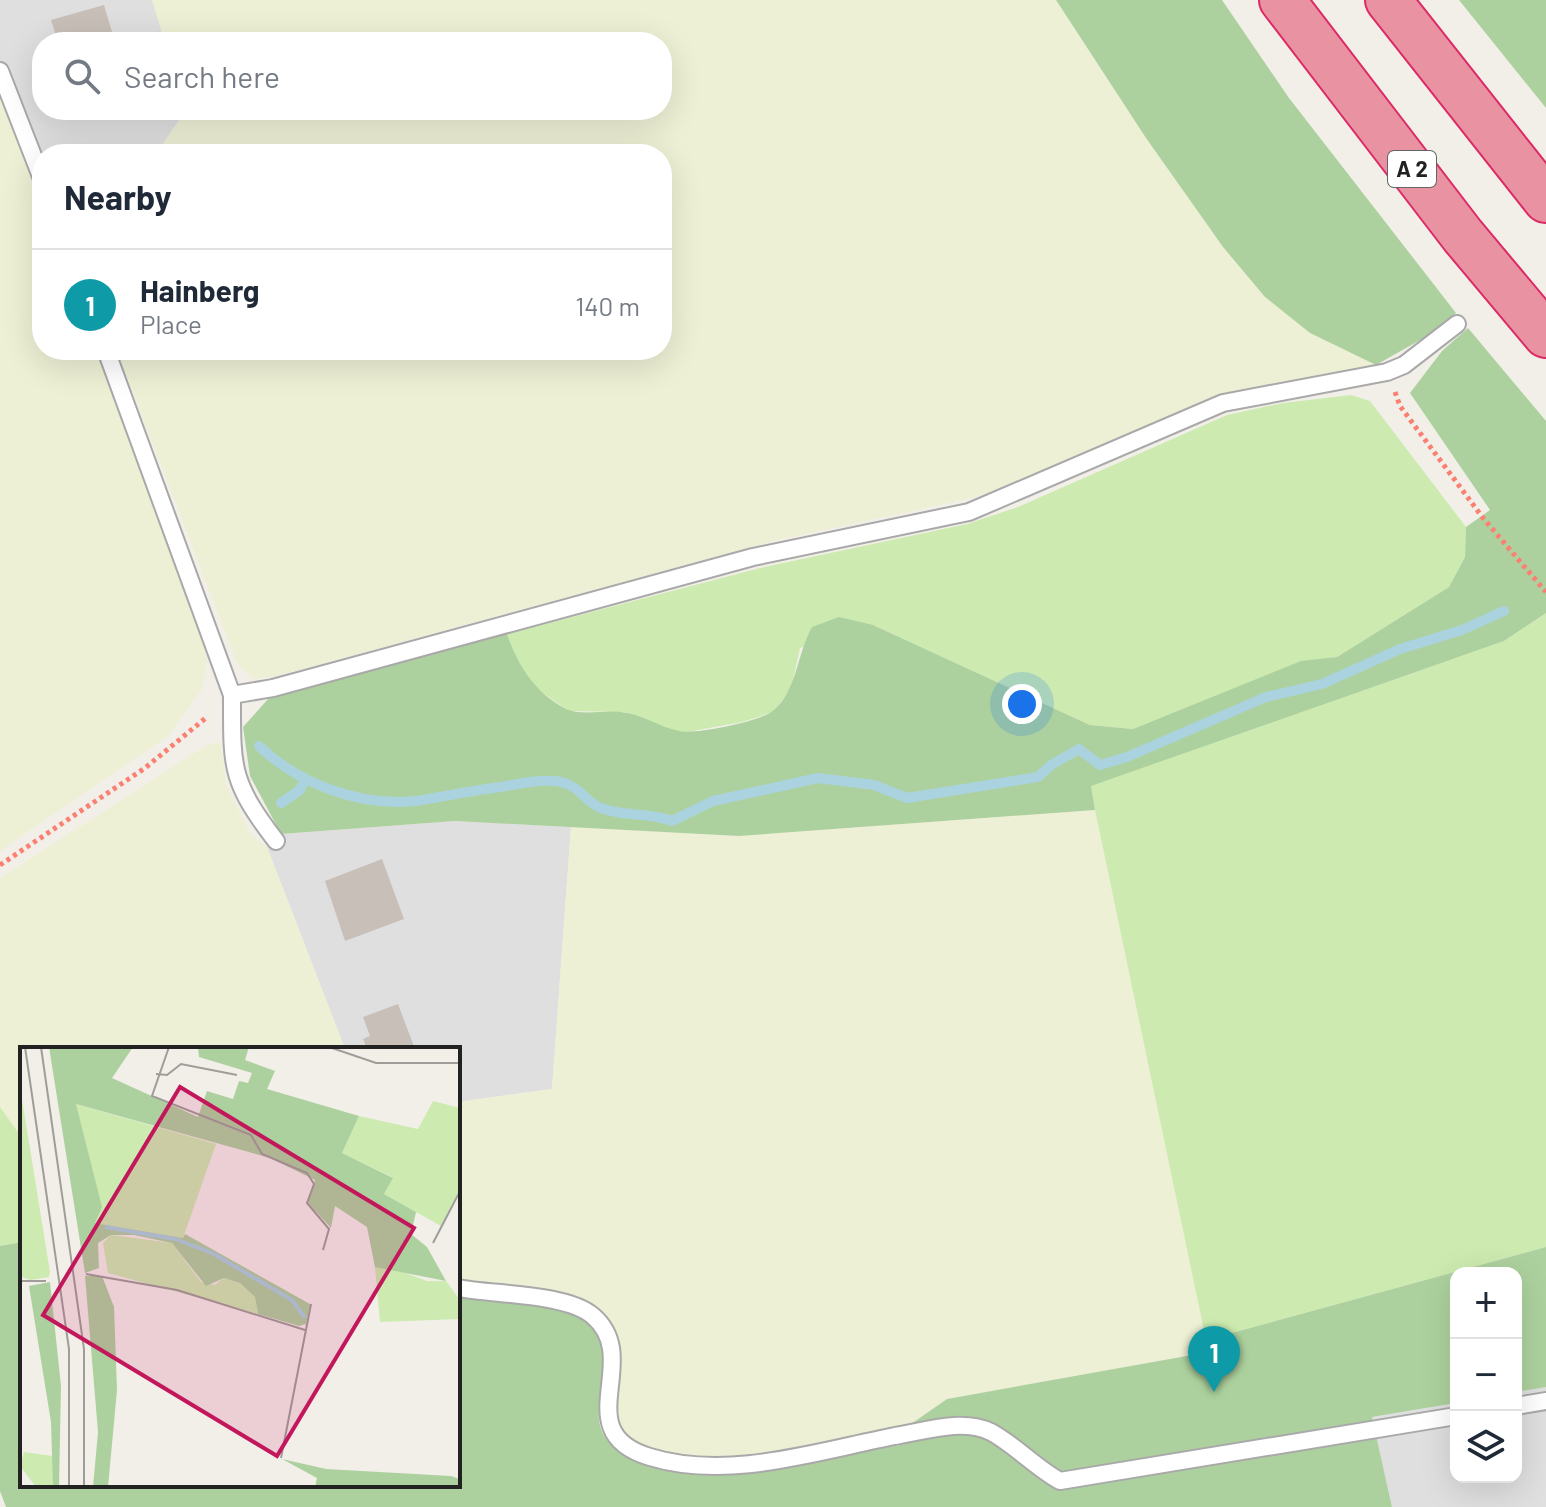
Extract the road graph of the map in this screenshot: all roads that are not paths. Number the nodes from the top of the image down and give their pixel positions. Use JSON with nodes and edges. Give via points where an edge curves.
{"nodes":[{"id":1,"x":1282,"y":0,"type":"edge"},
{"id":2,"x":1388,"y":0,"type":"edge"},
{"id":3,"x":0,"y":71,"type":"edge"},
{"id":4,"x":32,"y":153,"type":"edge"},
{"id":5,"x":1546,"y":200,"type":"edge"},
{"id":6,"x":1457,"y":324,"type":"dead end"},
{"id":7,"x":1546,"y":335,"type":"edge"},
{"id":8,"x":110,"y":360,"type":"edge"},
{"id":9,"x":232,"y":695,"type":"junction"},
{"id":10,"x":276,"y":841,"type":"dead end"},
{"id":11,"x":460,"y":1288,"type":"edge"},
{"id":12,"x":1546,"y":1401,"type":"edge"},
{"id":13,"x":1522,"y":1405,"type":"edge"},
{"id":14,"x":1450,"y":1417,"type":"edge"}],
"edges":[{"from":1,"to":7,"type":"highway","number":"A 2"},
{"from":2,"to":5,"type":"highway"},
{"from":3,"to":4,"type":"lane"},
{"from":6,"to":9,"type":"lane","via":[[1387,372],[1223,403],[969,512],[753,557]]},
{"from":8,"to":9,"type":"lane"},
{"from":9,"to":10,"type":"lane","via":[[237,783]]},
{"from":11,"to":14,"type":"lane","via":[[571,1304],[593,1315],[611,1344],[606,1417],[612,1432],[633,1452],[679,1464],[746,1465],[951,1426],[990,1432],[1060,1481]]},
{"from":12,"to":13,"type":"lane"}]}
